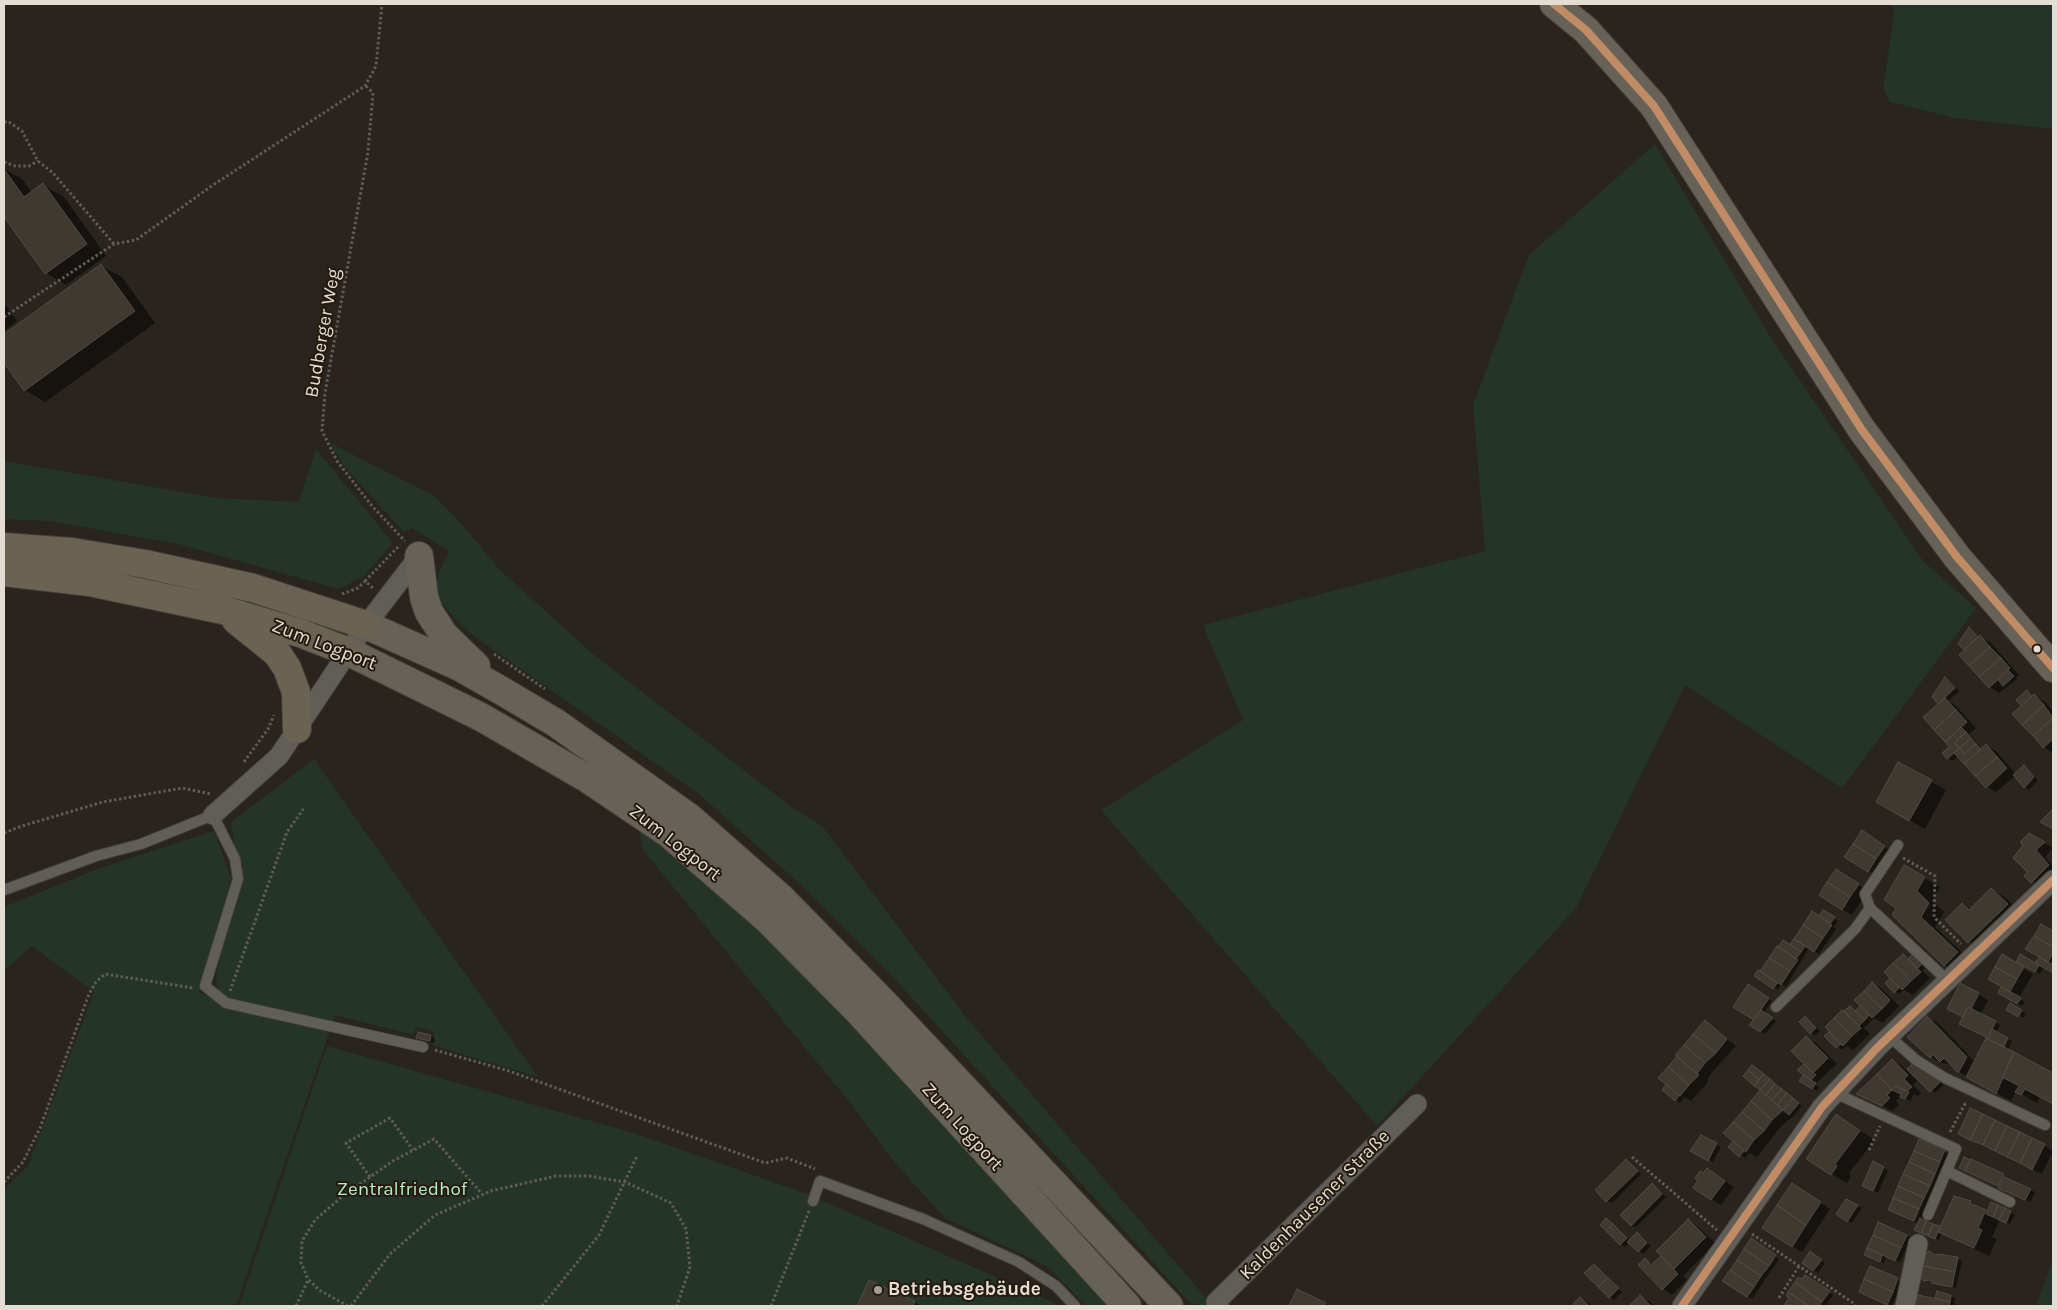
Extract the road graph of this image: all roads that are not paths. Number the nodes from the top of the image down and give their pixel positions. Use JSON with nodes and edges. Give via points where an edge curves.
{"nodes":[{"id":1,"x":1554,"y":4,"type":"edge"},
{"id":2,"x":4,"y":547,"type":"edge"},
{"id":3,"x":412,"y":548,"type":"joint"},
{"id":4,"x":4,"y":572,"type":"edge"},
{"id":5,"x":223,"y":610,"type":"junction"},
{"id":6,"x":366,"y":625,"type":"junction"},
{"id":7,"x":349,"y":652,"type":"junction"},
{"id":8,"x":2053,"y":668,"type":"edge"},
{"id":9,"x":502,"y":691,"type":"junction"},
{"id":10,"x":297,"y":729,"type":"junction"},
{"id":11,"x":218,"y":812,"type":"junction"},
{"id":12,"x":1896,"y":849,"type":"road end"},
{"id":13,"x":2053,"y":880,"type":"edge"},
{"id":14,"x":4,"y":890,"type":"edge"},
{"id":15,"x":1870,"y":908,"type":"junction"},
{"id":16,"x":1948,"y":981,"type":"junction"},
{"id":17,"x":1776,"y":1006,"type":"dead end"},
{"id":18,"x":1889,"y":1036,"type":"junction"},
{"id":19,"x":424,"y":1047,"type":"road end"},
{"id":20,"x":1835,"y":1093,"type":"junction"},
{"id":21,"x":1417,"y":1104,"type":"dead end"},
{"id":22,"x":2045,"y":1125,"type":"dead end"},
{"id":23,"x":1947,"y":1171,"type":"junction"},
{"id":24,"x":813,"y":1201,"type":"road end"},
{"id":25,"x":2010,"y":1202,"type":"dead end"},
{"id":26,"x":1928,"y":1215,"type":"dead end"},
{"id":27,"x":1918,"y":1244,"type":"dead end"},
{"id":28,"x":1075,"y":1306,"type":"edge"},
{"id":29,"x":1126,"y":1306,"type":"edge"},
{"id":30,"x":1169,"y":1306,"type":"edge"},
{"id":31,"x":1219,"y":1306,"type":"edge"},
{"id":32,"x":1682,"y":1306,"type":"edge"},
{"id":33,"x":1905,"y":1306,"type":"edge"}],
"edges":[{"from":1,"to":8,"type":"main road","via":[[1586,30],[1654,106],[1862,430],[1957,557]]},
{"from":2,"to":6,"type":"highway","name":"Zum Logport","via":[[72,552],[145,564],[253,588]]},
{"from":3,"to":6,"type":"street"},
{"from":3,"to":9,"type":"main road","via":[[429,612],[444,635]]},
{"from":4,"to":5,"type":"highway","name":"Zum Logport","via":[[90,582]]},
{"from":5,"to":7,"type":"highway","name":"Zum Logport","via":[[300,633]]},
{"from":5,"to":10,"type":"highway","via":[[277,653],[287,668],[296,692]]},
{"from":6,"to":7,"type":"street"},
{"from":6,"to":9,"type":"main road","name":"Zum Logport","via":[[460,666]]},
{"from":7,"to":10,"type":"street"},
{"from":7,"to":29,"type":"main road","name":"Zum Logport","via":[[481,717],[588,779],[668,833],[767,919],[859,1012]]},
{"from":9,"to":30,"type":"main road","name":"Zum Logport","via":[[556,723],[690,818],[781,898]]},
{"from":10,"to":11,"type":"street","via":[[279,756]]},
{"from":11,"to":14,"type":"lane","via":[[141,844],[96,856]]},
{"from":11,"to":19,"type":"lane","via":[[236,859],[238,879],[205,986],[226,1003]]},
{"from":12,"to":15,"type":"lane","via":[[1865,894]]},
{"from":13,"to":16,"type":"street"},
{"from":15,"to":16,"type":"lane"},
{"from":15,"to":17,"type":"lane","via":[[1855,929]]},
{"from":16,"to":18,"type":"street"},
{"from":18,"to":20,"type":"street"},
{"from":18,"to":22,"type":"lane","via":[[1916,1060],[1945,1078]]},
{"from":20,"to":23,"type":"lane","via":[[1956,1149]]},
{"from":20,"to":32,"type":"street"},
{"from":21,"to":31,"type":"street","name":"Kaldenhausener Straße","via":[[1216,1302]]},
{"from":23,"to":25,"type":"lane"},
{"from":23,"to":26,"type":"lane"},
{"from":24,"to":28,"type":"lane","via":[[820,1181],[923,1219],[1019,1262],[1056,1286]]},
{"from":27,"to":33,"type":"street"}]}
